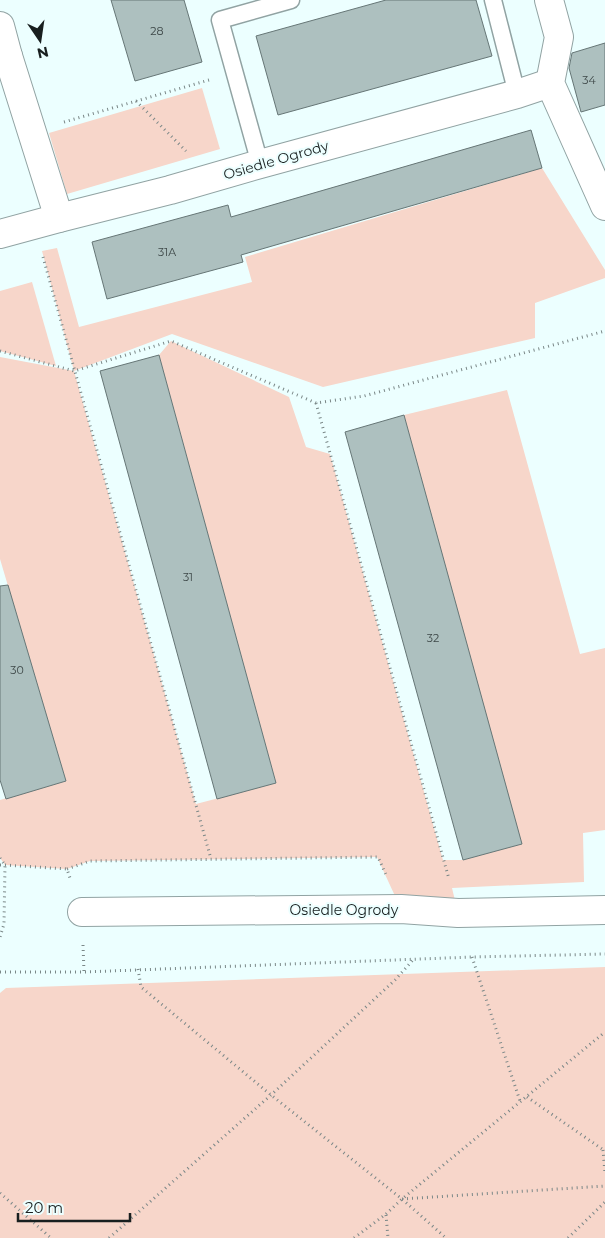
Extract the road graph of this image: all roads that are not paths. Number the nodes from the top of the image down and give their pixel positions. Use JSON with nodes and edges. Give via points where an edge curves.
{"nodes":[{"id":1,"x":291,"y":0,"type":"edge"},
{"id":2,"x":493,"y":0,"type":"edge"},
{"id":3,"x":549,"y":0,"type":"edge"},
{"id":4,"x":0,"y":26,"type":"edge"},
{"id":5,"x":4,"y":57,"type":"edge"},
{"id":6,"x":550,"y":83,"type":"junction"},
{"id":7,"x":517,"y":94,"type":"junction"},
{"id":8,"x":260,"y":164,"type":"junction"},
{"id":9,"x":605,"y":206,"type":"edge"},
{"id":10,"x":46,"y":221,"type":"junction"},
{"id":11,"x":0,"y":234,"type":"edge"},
{"id":12,"x":605,"y":910,"type":"edge"},
{"id":13,"x":82,"y":912,"type":"road end"}],
"edges":[{"from":1,"to":8,"type":"lane","via":[[220,20]]},
{"from":2,"to":7,"type":"lane"},
{"from":3,"to":6,"type":"street","via":[[559,37]]},
{"from":4,"to":5,"type":"street"},
{"from":5,"to":10,"type":"street","via":[[32,132]]},
{"from":6,"to":7,"type":"street","name":"Osiedle Ogrody"},
{"from":6,"to":9,"type":"street"},
{"from":7,"to":8,"type":"street","name":"Osiedle Ogrody"},
{"from":8,"to":10,"type":"street","name":"Osiedle Ogrody"},
{"from":10,"to":11,"type":"street","name":"Osiedle Ogrody"},
{"from":12,"to":13,"type":"street","name":"Osiedle Ogrody"}]}
